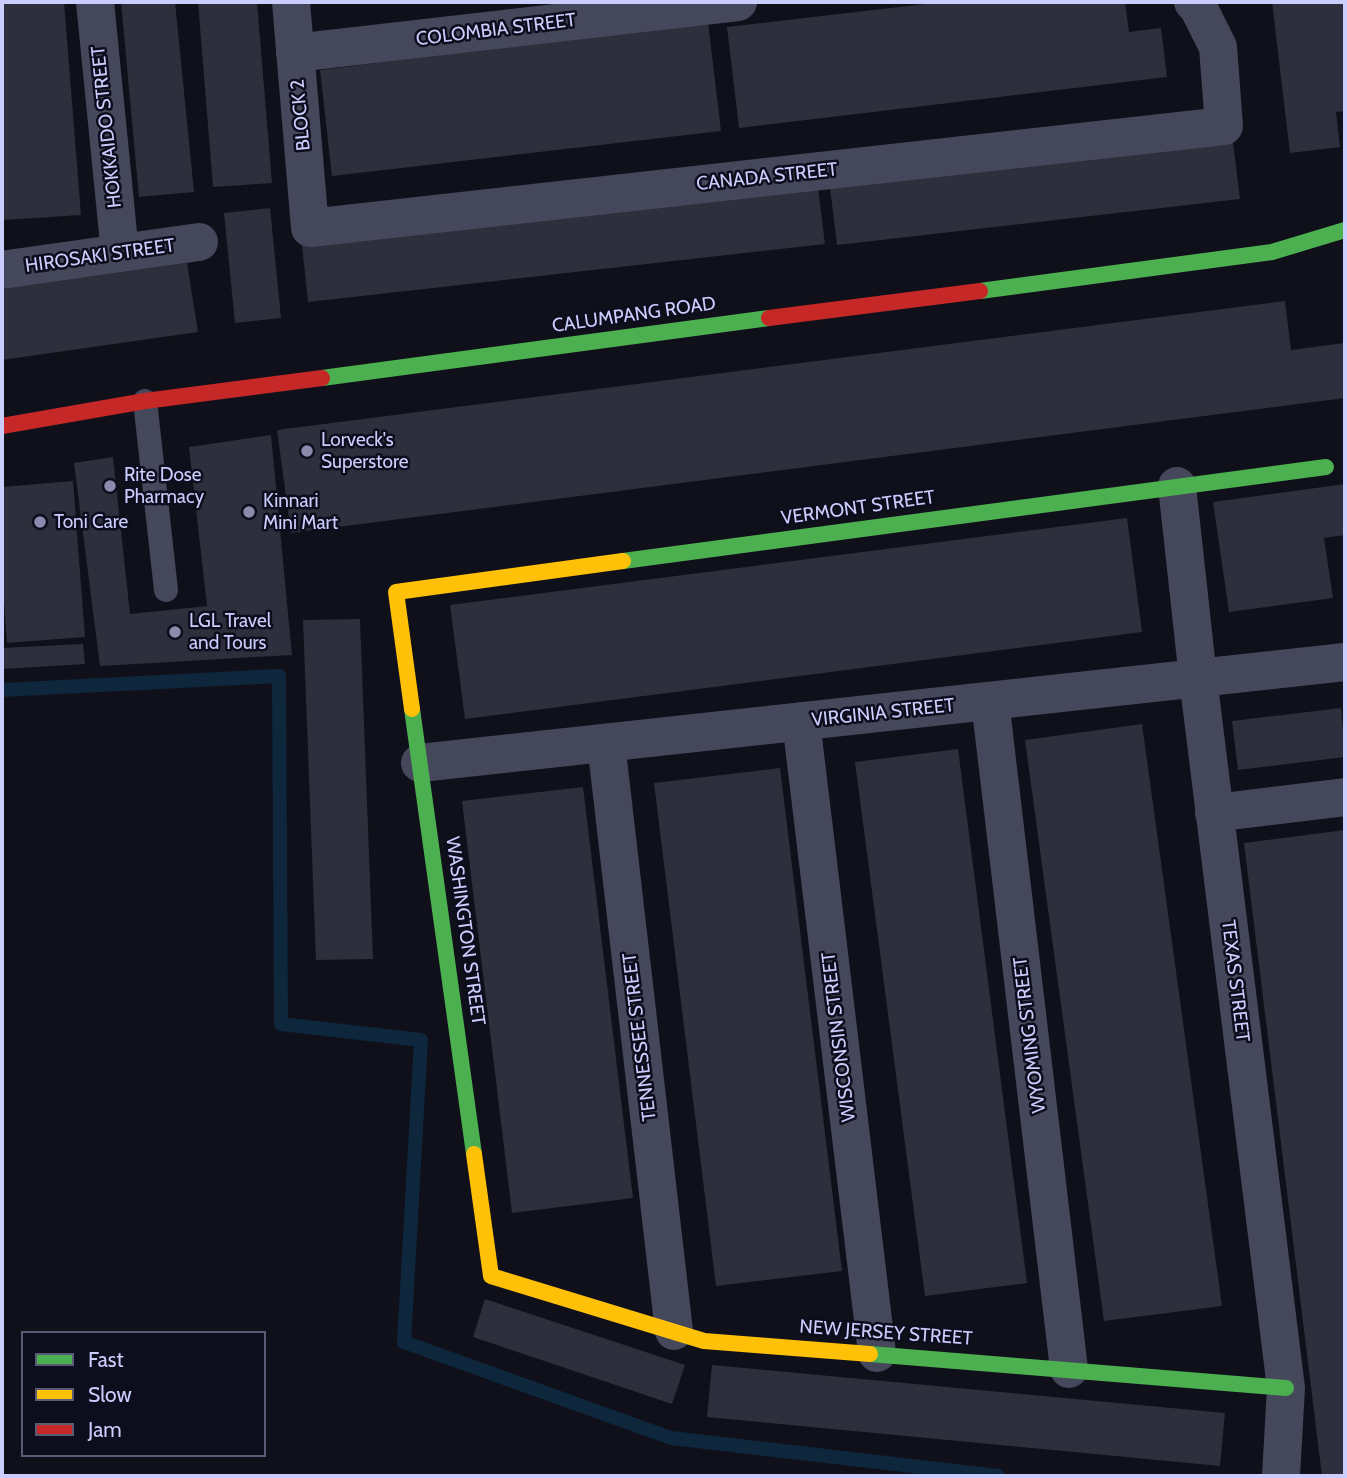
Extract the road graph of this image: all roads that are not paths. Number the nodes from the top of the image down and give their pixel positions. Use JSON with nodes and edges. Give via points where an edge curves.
{"nodes":[{"id":1,"x":95,"y":2,"type":"edge"},
{"id":2,"x":291,"y":2,"type":"edge"},
{"id":3,"x":738,"y":2,"type":"edge"},
{"id":4,"x":1193,"y":2,"type":"edge"},
{"id":5,"x":295,"y":53,"type":"junction"},
{"id":6,"x":310,"y":229,"type":"joint"},
{"id":7,"x":1345,"y":230,"type":"edge"},
{"id":8,"x":199,"y":242,"type":"dead end"},
{"id":9,"x":1272,"y":252,"type":"junction"},
{"id":10,"x":120,"y":253,"type":"junction"},
{"id":11,"x":1321,"y":254,"type":"dead end"},
{"id":12,"x":2,"y":270,"type":"edge"},
{"id":13,"x":145,"y":401,"type":"junction"},
{"id":14,"x":2,"y":426,"type":"edge"},
{"id":15,"x":1326,"y":467,"type":"dead end"},
{"id":16,"x":1177,"y":486,"type":"junction"},
{"id":17,"x":166,"y":590,"type":"dead end"},
{"id":18,"x":396,"y":592,"type":"joint"},
{"id":19,"x":1345,"y":662,"type":"edge"},
{"id":20,"x":1198,"y":678,"type":"junction"},
{"id":21,"x":990,"y":701,"type":"junction"},
{"id":22,"x":801,"y":721,"type":"junction"},
{"id":23,"x":606,"y":743,"type":"junction"},
{"id":24,"x":420,"y":763,"type":"junction"},
{"id":25,"x":1345,"y":797,"type":"edge"},
{"id":26,"x":1214,"y":813,"type":"junction"},
{"id":27,"x":491,"y":1276,"type":"joint"},
{"id":28,"x":674,"y":1331,"type":"junction"},
{"id":29,"x":877,"y":1353,"type":"junction"},
{"id":30,"x":1069,"y":1369,"type":"junction"},
{"id":31,"x":1286,"y":1388,"type":"junction"},
{"id":32,"x":1281,"y":1476,"type":"edge"}],
"edges":[{"from":1,"to":10,"type":"street","name":"HOKKAIDO STREET"},
{"from":2,"to":5,"type":"street","name":"BLOCK 2"},
{"from":3,"to":5,"type":"street","name":"COLOMBIA STREET"},
{"from":4,"to":6,"type":"street","name":"CANADA STREET","via":[[1218,47],[1224,126]]},
{"from":5,"to":6,"type":"street","name":"BLOCK 2"},
{"from":7,"to":9,"type":"street","name":"CALUMPANG ROAD"},
{"from":8,"to":10,"type":"street","name":"HIROSAKI STREET"},
{"from":9,"to":11,"type":"street","name":"CALUMPANG ROAD"},
{"from":9,"to":13,"type":"street","name":"CALUMPANG ROAD"},
{"from":10,"to":12,"type":"street","name":"HIROSAKI STREET"},
{"from":13,"to":14,"type":"street","name":"CALUMPANG ROAD"},
{"from":13,"to":17,"type":"lane"},
{"from":15,"to":16,"type":"street","name":"VERMONT STREET"},
{"from":16,"to":18,"type":"street","name":"VERMONT STREET"},
{"from":16,"to":20,"type":"street","name":"TEXAS STREET"},
{"from":18,"to":24,"type":"street","name":"WASHINGTON STREET"},
{"from":19,"to":20,"type":"street","name":"VIRGINIA STREET"},
{"from":20,"to":21,"type":"street","name":"VIRGINIA STREET"},
{"from":20,"to":26,"type":"street","name":"TEXAS STREET"},
{"from":21,"to":22,"type":"street","name":"VIRGINIA STREET"},
{"from":21,"to":30,"type":"street","name":"WYOMING STREET"},
{"from":22,"to":23,"type":"street","name":"VIRGINIA STREET"},
{"from":22,"to":29,"type":"street","name":"WISCONSIN STREET"},
{"from":23,"to":24,"type":"street","name":"VIRGINIA STREET"},
{"from":23,"to":28,"type":"street","name":"TENNESSEE STREET"},
{"from":24,"to":27,"type":"street","name":"WASHINGTON STREET"},
{"from":25,"to":26,"type":"street"},
{"from":26,"to":31,"type":"street","name":"TEXAS STREET"},
{"from":27,"to":28,"type":"street","name":"NEW JERSEY STREET"},
{"from":28,"to":29,"type":"street","name":"NEW JERSEY STREET","via":[[704,1340]]},
{"from":29,"to":30,"type":"street","name":"NEW JERSEY STREET"},
{"from":30,"to":31,"type":"street","name":"NEW JERSEY STREET"},
{"from":31,"to":32,"type":"street","name":"TEXAS STREET"}]}
